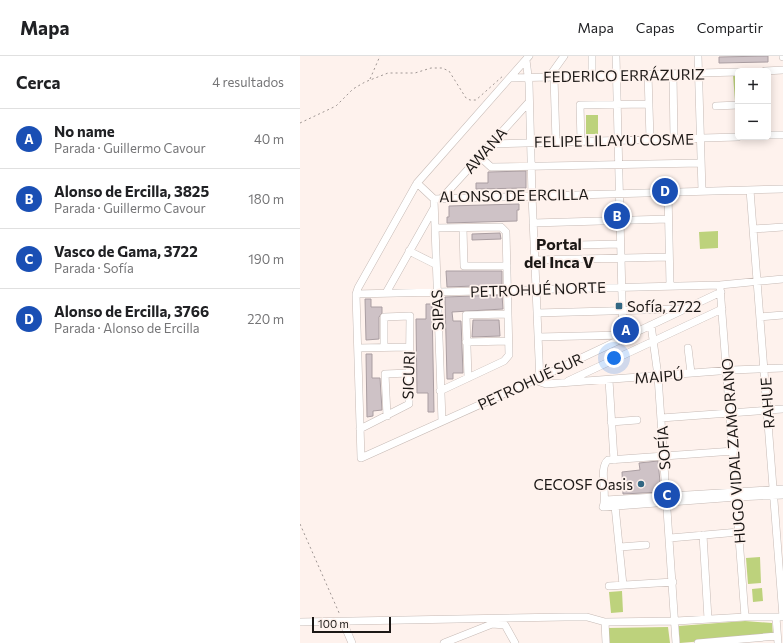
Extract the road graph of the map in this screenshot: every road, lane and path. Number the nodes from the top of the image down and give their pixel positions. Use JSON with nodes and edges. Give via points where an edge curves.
{"nodes":[{"id":1,"x":380,"y":56,"type":"edge"},
{"id":2,"x":564,"y":56,"type":"edge"},
{"id":3,"x":592,"y":56,"type":"edge"},
{"id":4,"x":616,"y":56,"type":"edge"},
{"id":5,"x":698,"y":56,"type":"edge"},
{"id":6,"x":528,"y":58,"type":"edge"},
{"id":7,"x":783,"y":70,"type":"edge"},
{"id":8,"x":771,"y":71,"type":"edge"},
{"id":9,"x":735,"y":72,"type":"edge"},
{"id":10,"x":698,"y":73,"type":"junction"},
{"id":11,"x":648,"y":74,"type":"junction"},
{"id":12,"x":673,"y":74,"type":"junction"},
{"id":13,"x":616,"y":75,"type":"junction"},
{"id":14,"x":512,"y":76,"type":"junction"},
{"id":15,"x":592,"y":76,"type":"junction"},
{"id":16,"x":528,"y":77,"type":"junction"},
{"id":17,"x":552,"y":77,"type":"junction"},
{"id":18,"x":370,"y":79,"type":"junction"},
{"id":19,"x":529,"y":102,"type":"junction"},
{"id":20,"x":649,"y":104,"type":"junction"},
{"id":21,"x":617,"y":105,"type":"junction"},
{"id":22,"x":716,"y":106,"type":"dead end"},
{"id":23,"x":735,"y":106,"type":"edge"},
{"id":24,"x":300,"y":123,"type":"edge"},
{"id":25,"x":771,"y":135,"type":"edge"},
{"id":26,"x":783,"y":135,"type":"edge"},
{"id":27,"x":735,"y":136,"type":"edge"},
{"id":28,"x":699,"y":138,"type":"junction"},
{"id":29,"x":650,"y":139,"type":"junction"},
{"id":30,"x":674,"y":139,"type":"junction"},
{"id":31,"x":618,"y":140,"type":"junction"},
{"id":32,"x":581,"y":141,"type":"junction"},
{"id":33,"x":556,"y":142,"type":"junction"},
{"id":34,"x":531,"y":143,"type":"junction"},
{"id":35,"x":490,"y":144,"type":"junction"},
{"id":36,"x":479,"y":156,"type":"junction"},
{"id":37,"x":701,"y":163,"type":"junction"},
{"id":38,"x":619,"y":166,"type":"junction"},
{"id":39,"x":531,"y":167,"type":"junction"},
{"id":40,"x":418,"y":183,"type":"junction"},
{"id":41,"x":783,"y":189,"type":"edge"},
{"id":42,"x":750,"y":190,"type":"junction"},
{"id":43,"x":702,"y":191,"type":"junction"},
{"id":44,"x":668,"y":192,"type":"junction"},
{"id":45,"x":619,"y":193,"type":"junction"},
{"id":46,"x":532,"y":195,"type":"junction"},
{"id":47,"x":442,"y":198,"type":"junction"},
{"id":48,"x":434,"y":199,"type":"junction"},
{"id":49,"x":434,"y":208,"type":"junction"},
{"id":50,"x":668,"y":220,"type":"junction"},
{"id":51,"x":620,"y":221,"type":"junction"},
{"id":52,"x":533,"y":223,"type":"junction"},
{"id":53,"x":783,"y":227,"type":"edge"},
{"id":54,"x":435,"y":228,"type":"junction"},
{"id":55,"x":462,"y":228,"type":"junction"},
{"id":56,"x":753,"y":229,"type":"junction"},
{"id":57,"x":620,"y":244,"type":"junction"},
{"id":58,"x":534,"y":246,"type":"junction"},
{"id":59,"x":409,"y":251,"type":"junction"},
{"id":60,"x":669,"y":257,"type":"junction"},
{"id":61,"x":621,"y":259,"type":"junction"},
{"id":62,"x":534,"y":260,"type":"junction"},
{"id":63,"x":435,"y":264,"type":"junction"},
{"id":64,"x":507,"y":266,"type":"junction"},
{"id":65,"x":783,"y":279,"type":"edge"},
{"id":66,"x":758,"y":282,"type":"junction"},
{"id":67,"x":670,"y":285,"type":"junction"},
{"id":68,"x":622,"y":287,"type":"junction"},
{"id":69,"x":720,"y":288,"type":"junction"},
{"id":70,"x":536,"y":289,"type":"junction"},
{"id":71,"x":507,"y":290,"type":"junction"},
{"id":72,"x":436,"y":292,"type":"junction"},
{"id":73,"x":386,"y":293,"type":"junction"},
{"id":74,"x":356,"y":294,"type":"junction"},
{"id":75,"x":684,"y":309,"type":"junction"},
{"id":76,"x":722,"y":309,"type":"junction"},
{"id":77,"x":623,"y":311,"type":"junction"},
{"id":78,"x":537,"y":313,"type":"junction"},
{"id":79,"x":508,"y":314,"type":"junction"},
{"id":80,"x":783,"y":315,"type":"edge"},
{"id":81,"x":760,"y":317,"type":"junction"},
{"id":82,"x":651,"y":325,"type":"junction"},
{"id":83,"x":623,"y":336,"type":"junction"},
{"id":84,"x":538,"y":337,"type":"junction"},
{"id":85,"x":508,"y":341,"type":"junction"},
{"id":86,"x":654,"y":341,"type":"junction"},
{"id":87,"x":466,"y":342,"type":"junction"},
{"id":88,"x":384,"y":347,"type":"junction"},
{"id":89,"x":408,"y":347,"type":"junction"},
{"id":90,"x":358,"y":348,"type":"junction"},
{"id":91,"x":688,"y":348,"type":"dead end"},
{"id":92,"x":783,"y":368,"type":"edge"},
{"id":93,"x":764,"y":369,"type":"junction"},
{"id":94,"x":727,"y":370,"type":"junction"},
{"id":95,"x":409,"y":373,"type":"junction"},
{"id":96,"x":691,"y":373,"type":"junction"},
{"id":97,"x":658,"y":376,"type":"junction"},
{"id":98,"x":468,"y":378,"type":"junction"},
{"id":99,"x":539,"y":378,"type":"junction"},
{"id":100,"x":609,"y":380,"type":"junction"},
{"id":101,"x":564,"y":382,"type":"junction"},
{"id":102,"x":440,"y":391,"type":"junction"},
{"id":103,"x":783,"y":409,"type":"edge"},
{"id":104,"x":767,"y":410,"type":"junction"},
{"id":105,"x":731,"y":413,"type":"junction"},
{"id":106,"x":387,"y":416,"type":"junction"},
{"id":107,"x":661,"y":418,"type":"junction"},
{"id":108,"x":637,"y":420,"type":"dead end"},
{"id":109,"x":442,"y":421,"type":"junction"},
{"id":110,"x":611,"y":422,"type":"junction"},
{"id":111,"x":360,"y":429,"type":"junction"},
{"id":112,"x":734,"y":451,"type":"junction"},
{"id":113,"x":662,"y":457,"type":"junction"},
{"id":114,"x":614,"y":460,"type":"junction"},
{"id":115,"x":783,"y":489,"type":"edge"},
{"id":116,"x":774,"y":492,"type":"junction"},
{"id":117,"x":737,"y":494,"type":"junction"},
{"id":118,"x":783,"y":495,"type":"edge"},
{"id":119,"x":667,"y":500,"type":"junction"},
{"id":120,"x":604,"y":504,"type":"junction"},
{"id":121,"x":614,"y":506,"type":"junction"},
{"id":122,"x":300,"y":524,"type":"edge"},
{"id":123,"x":739,"y":532,"type":"junction"},
{"id":124,"x":703,"y":535,"type":"junction"},
{"id":125,"x":670,"y":538,"type":"junction"},
{"id":126,"x":646,"y":545,"type":"dead end"},
{"id":127,"x":620,"y":547,"type":"junction"},
{"id":128,"x":673,"y":582,"type":"junction"},
{"id":129,"x":623,"y":585,"type":"junction"},
{"id":130,"x":609,"y":586,"type":"dead end"},
{"id":131,"x":745,"y":616,"type":"junction"},
{"id":132,"x":781,"y":616,"type":"edge"},
{"id":133,"x":708,"y":619,"type":"junction"},
{"id":134,"x":491,"y":620,"type":"junction"},
{"id":135,"x":676,"y":621,"type":"junction"},
{"id":136,"x":300,"y":622,"type":"edge"},
{"id":137,"x":343,"y":622,"type":"junction"},
{"id":138,"x":605,"y":622,"type":"junction"},
{"id":139,"x":778,"y":639,"type":"edge"},
{"id":140,"x":352,"y":643,"type":"edge"},
{"id":141,"x":444,"y":643,"type":"edge"},
{"id":142,"x":515,"y":643,"type":"edge"},
{"id":143,"x":606,"y":643,"type":"edge"},
{"id":144,"x":676,"y":643,"type":"edge"},
{"id":145,"x":698,"y":643,"type":"edge"}],
"edges":[{"from":1,"to":18,"type":"path"},
{"from":2,"to":17,"type":"street"},
{"from":3,"to":15,"type":"street"},
{"from":4,"to":13,"type":"street"},
{"from":5,"to":10,"type":"street"},
{"from":6,"to":14,"type":"street"},
{"from":6,"to":16,"type":"street"},
{"from":7,"to":8,"type":"street"},
{"from":9,"to":10,"type":"street","name":"FEDERICO ERRÁZURIZ"},
{"from":10,"to":12,"type":"street","name":"FEDERICO ERRÁZURIZ"},
{"from":10,"to":28,"type":"street"},
{"from":11,"to":12,"type":"street","name":"FEDERICO ERRÁZURIZ"},
{"from":11,"to":13,"type":"street","name":"FEDERICO ERRÁZURIZ"},
{"from":11,"to":20,"type":"street"},
{"from":12,"to":30,"type":"street"},
{"from":13,"to":15,"type":"street","name":"FEDERICO ERRÁZURIZ"},
{"from":13,"to":21,"type":"street"},
{"from":14,"to":16,"type":"street","name":"FEDERICO ERRÁZURIZ"},
{"from":14,"to":18,"type":"path","via":[[503,75],[476,100],[466,98],[449,71],[442,68],[414,73],[388,73]]},
{"from":14,"to":40,"type":"street"},
{"from":15,"to":17,"type":"street","name":"FEDERICO ERRÁZURIZ"},
{"from":16,"to":17,"type":"street","name":"FEDERICO ERRÁZURIZ"},
{"from":16,"to":19,"type":"street"},
{"from":17,"to":33,"type":"street"},
{"from":18,"to":24,"type":"path","via":[[353,89],[336,106]]},
{"from":19,"to":34,"type":"street"},
{"from":19,"to":35,"type":"street","name":"AWANA"},
{"from":20,"to":21,"type":"street"},
{"from":20,"to":29,"type":"street"},
{"from":21,"to":31,"type":"street"},
{"from":21,"to":32,"type":"street","via":[[580,105]]},
{"from":22,"to":23,"type":"street"},
{"from":25,"to":26,"type":"street"},
{"from":27,"to":28,"type":"street","name":"FELIPE LILAYU COSME"},
{"from":28,"to":30,"type":"street","name":"FELIPE LILAYU COSME"},
{"from":28,"to":37,"type":"street"},
{"from":29,"to":30,"type":"street","name":"FELIPE LILAYU COSME"},
{"from":29,"to":31,"type":"street","name":"FELIPE LILAYU COSME"},
{"from":31,"to":32,"type":"street","name":"FELIPE LILAYU COSME"},
{"from":31,"to":38,"type":"street"},
{"from":32,"to":33,"type":"street","name":"FELIPE LILAYU COSME"},
{"from":33,"to":34,"type":"street","name":"FELIPE LILAYU COSME"},
{"from":34,"to":35,"type":"street","name":"FELIPE LILAYU COSME"},
{"from":34,"to":39,"type":"street"},
{"from":35,"to":36,"type":"street","name":"AWANA"},
{"from":36,"to":39,"type":"street","via":[[491,167]]},
{"from":36,"to":47,"type":"street","name":"AWANA"},
{"from":37,"to":38,"type":"street"},
{"from":37,"to":43,"type":"street"},
{"from":38,"to":39,"type":"street"},
{"from":38,"to":45,"type":"street"},
{"from":39,"to":46,"type":"street"},
{"from":40,"to":48,"type":"street","name":"ALONSO DE ERCILLA"},
{"from":40,"to":74,"type":"street"},
{"from":41,"to":42,"type":"street","name":"ALONSO DE ERCILLA"},
{"from":42,"to":43,"type":"street","name":"ALONSO DE ERCILLA"},
{"from":42,"to":56,"type":"street","name":"RAHUE"},
{"from":43,"to":44,"type":"street","name":"ALONSO DE ERCILLA"},
{"from":44,"to":45,"type":"street","name":"ALONSO DE ERCILLA"},
{"from":44,"to":50,"type":"street"},
{"from":45,"to":46,"type":"street","name":"ALONSO DE ERCILLA"},
{"from":45,"to":51,"type":"street"},
{"from":46,"to":47,"type":"street","name":"ALONSO DE ERCILLA"},
{"from":46,"to":52,"type":"street"},
{"from":47,"to":48,"type":"street","name":"ALONSO DE ERCILLA"},
{"from":48,"to":49,"type":"street","name":"SIPAS"},
{"from":49,"to":54,"type":"street","name":"SIPAS"},
{"from":49,"to":59,"type":"street"},
{"from":50,"to":51,"type":"street"},
{"from":50,"to":60,"type":"street"},
{"from":51,"to":52,"type":"street"},
{"from":51,"to":57,"type":"street"},
{"from":52,"to":58,"type":"street"},
{"from":53,"to":56,"type":"street"},
{"from":54,"to":55,"type":"street"},
{"from":54,"to":63,"type":"street","name":"SIPAS"},
{"from":55,"to":64,"type":"street","via":[[500,228],[506,232]]},
{"from":55,"to":64,"type":"street","via":[[464,266]]},
{"from":56,"to":66,"type":"street","name":"RAHUE"},
{"from":57,"to":58,"type":"street"},
{"from":57,"to":61,"type":"street"},
{"from":58,"to":62,"type":"street"},
{"from":59,"to":63,"type":"street"},
{"from":59,"to":73,"type":"street"},
{"from":60,"to":61,"type":"street"},
{"from":60,"to":67,"type":"street"},
{"from":61,"to":62,"type":"street"},
{"from":61,"to":68,"type":"street"},
{"from":62,"to":70,"type":"street"},
{"from":63,"to":72,"type":"street","name":"SIPAS"},
{"from":64,"to":71,"type":"street"},
{"from":65,"to":66,"type":"street","name":"PETROHUÉ NORTE"},
{"from":66,"to":69,"type":"street","name":"PETROHUÉ NORTE"},
{"from":66,"to":81,"type":"street","name":"RAHUE"},
{"from":67,"to":68,"type":"street","name":"PETROHUÉ NORTE"},
{"from":67,"to":69,"type":"street","name":"PETROHUÉ NORTE"},
{"from":68,"to":70,"type":"street","name":"PETROHUÉ NORTE"},
{"from":68,"to":77,"type":"street"},
{"from":69,"to":75,"type":"street","name":"PETROHUÉ SUR"},
{"from":69,"to":76,"type":"street","name":"HUGO VIDAL ZAMORANO"},
{"from":70,"to":71,"type":"street","name":"PETROHUÉ NORTE"},
{"from":70,"to":78,"type":"street"},
{"from":71,"to":72,"type":"street","name":"PETROHUÉ NORTE"},
{"from":71,"to":79,"type":"street"},
{"from":72,"to":73,"type":"street","name":"PETROHUÉ NORTE"},
{"from":72,"to":102,"type":"street","name":"SIPAS"},
{"from":73,"to":74,"type":"street","name":"PETROHUÉ NORTE"},
{"from":74,"to":90,"type":"street"},
{"from":75,"to":77,"type":"street"},
{"from":75,"to":82,"type":"street","name":"PETROHUÉ SUR"},
{"from":76,"to":86,"type":"street"},
{"from":76,"to":94,"type":"street","name":"HUGO VIDAL ZAMORANO"},
{"from":77,"to":78,"type":"street"},
{"from":77,"to":83,"type":"street"},
{"from":78,"to":84,"type":"street"},
{"from":79,"to":85,"type":"street"},
{"from":79,"to":87,"type":"street","via":[[466,315]]},
{"from":80,"to":81,"type":"street"},
{"from":81,"to":93,"type":"street","name":"RAHUE"},
{"from":82,"to":83,"type":"street","name":"PETROHUÉ SUR"},
{"from":82,"to":86,"type":"street","name":"SOFÍA"},
{"from":83,"to":84,"type":"street"},
{"from":83,"to":99,"type":"street","name":"PETROHUÉ SUR"},
{"from":84,"to":99,"type":"street"},
{"from":85,"to":87,"type":"street"},
{"from":85,"to":98,"type":"street","via":[[508,355],[504,361]]},
{"from":86,"to":97,"type":"street","name":"SOFÍA"},
{"from":86,"to":101,"type":"street"},
{"from":87,"to":98,"type":"street"},
{"from":88,"to":89,"type":"street"},
{"from":88,"to":89,"type":"street","name":"SICURI","via":[[384,317],[410,316]]},
{"from":88,"to":90,"type":"street"},
{"from":89,"to":95,"type":"street","name":"SICURI"},
{"from":90,"to":111,"type":"street"},
{"from":91,"to":96,"type":"street"},
{"from":92,"to":93,"type":"street","name":"MAIPÚ"},
{"from":93,"to":94,"type":"street","name":"MAIPÚ"},
{"from":93,"to":104,"type":"street","name":"RAHUE"},
{"from":94,"to":96,"type":"street","name":"MAIPÚ"},
{"from":94,"to":105,"type":"street","name":"HUGO VIDAL ZAMORANO"},
{"from":95,"to":106,"type":"street","name":"SICURI","via":[[409,404]]},
{"from":95,"to":106,"type":"street","via":[[385,374]]},
{"from":96,"to":97,"type":"street","name":"MAIPÚ"},
{"from":97,"to":100,"type":"street","name":"MAIPÚ"},
{"from":97,"to":107,"type":"street","name":"SOFÍA"},
{"from":98,"to":102,"type":"street"},
{"from":99,"to":101,"type":"street","name":"MAIPÚ","via":[[540,382],[546,384]]},
{"from":99,"to":109,"type":"street","name":"PETROHUÉ SUR"},
{"from":100,"to":101,"type":"street","name":"MAIPÚ"},
{"from":100,"to":110,"type":"street"},
{"from":102,"to":109,"type":"street","name":"SIPAS"},
{"from":103,"to":104,"type":"street"},
{"from":104,"to":105,"type":"street"},
{"from":104,"to":116,"type":"street","name":"RAHUE"},
{"from":105,"to":107,"type":"street"},
{"from":105,"to":112,"type":"street","name":"HUGO VIDAL ZAMORANO"},
{"from":106,"to":111,"type":"street","name":"SICURI"},
{"from":107,"to":113,"type":"street","name":"SOFÍA"},
{"from":108,"to":110,"type":"street"},
{"from":109,"to":111,"type":"street","name":"PETROHUÉ SUR","via":[[361,458]]},
{"from":110,"to":114,"type":"street"},
{"from":112,"to":113,"type":"street"},
{"from":112,"to":117,"type":"street","name":"HUGO VIDAL ZAMORANO"},
{"from":113,"to":114,"type":"street"},
{"from":113,"to":119,"type":"street","name":"SOFÍA"},
{"from":114,"to":120,"type":"street","via":[[608,460],[604,464]]},
{"from":115,"to":116,"type":"street"},
{"from":116,"to":117,"type":"street"},
{"from":116,"to":118,"type":"street"},
{"from":116,"to":132,"type":"street","name":"RAHUE"},
{"from":117,"to":119,"type":"street"},
{"from":117,"to":123,"type":"street","name":"HUGO VIDAL ZAMORANO"},
{"from":119,"to":120,"type":"street"},
{"from":119,"to":121,"type":"street"},
{"from":119,"to":125,"type":"street","name":"SOFÍA"},
{"from":120,"to":121,"type":"street"},
{"from":121,"to":127,"type":"street"},
{"from":122,"to":137,"type":"path"},
{"from":123,"to":124,"type":"street"},
{"from":123,"to":131,"type":"street","name":"HUGO VIDAL ZAMORANO"},
{"from":124,"to":125,"type":"street"},
{"from":124,"to":133,"type":"street"},
{"from":125,"to":128,"type":"street","name":"SOFÍA"},
{"from":126,"to":127,"type":"street"},
{"from":127,"to":129,"type":"street"},
{"from":128,"to":129,"type":"street"},
{"from":128,"to":135,"type":"street","name":"SOFÍA"},
{"from":129,"to":130,"type":"street"},
{"from":131,"to":132,"type":"street"},
{"from":131,"to":133,"type":"street"},
{"from":132,"to":139,"type":"street","name":"RAHUE"},
{"from":133,"to":135,"type":"street"},
{"from":134,"to":137,"type":"street"},
{"from":134,"to":138,"type":"street","via":[[587,617]]},
{"from":134,"to":141,"type":"street"},
{"from":134,"to":142,"type":"street","via":[[505,625]]},
{"from":135,"to":138,"type":"street"},
{"from":135,"to":144,"type":"street","name":"SOFÍA"},
{"from":136,"to":137,"type":"street"},
{"from":137,"to":140,"type":"street"},
{"from":138,"to":143,"type":"street"},
{"from":139,"to":145,"type":"street"}]}
